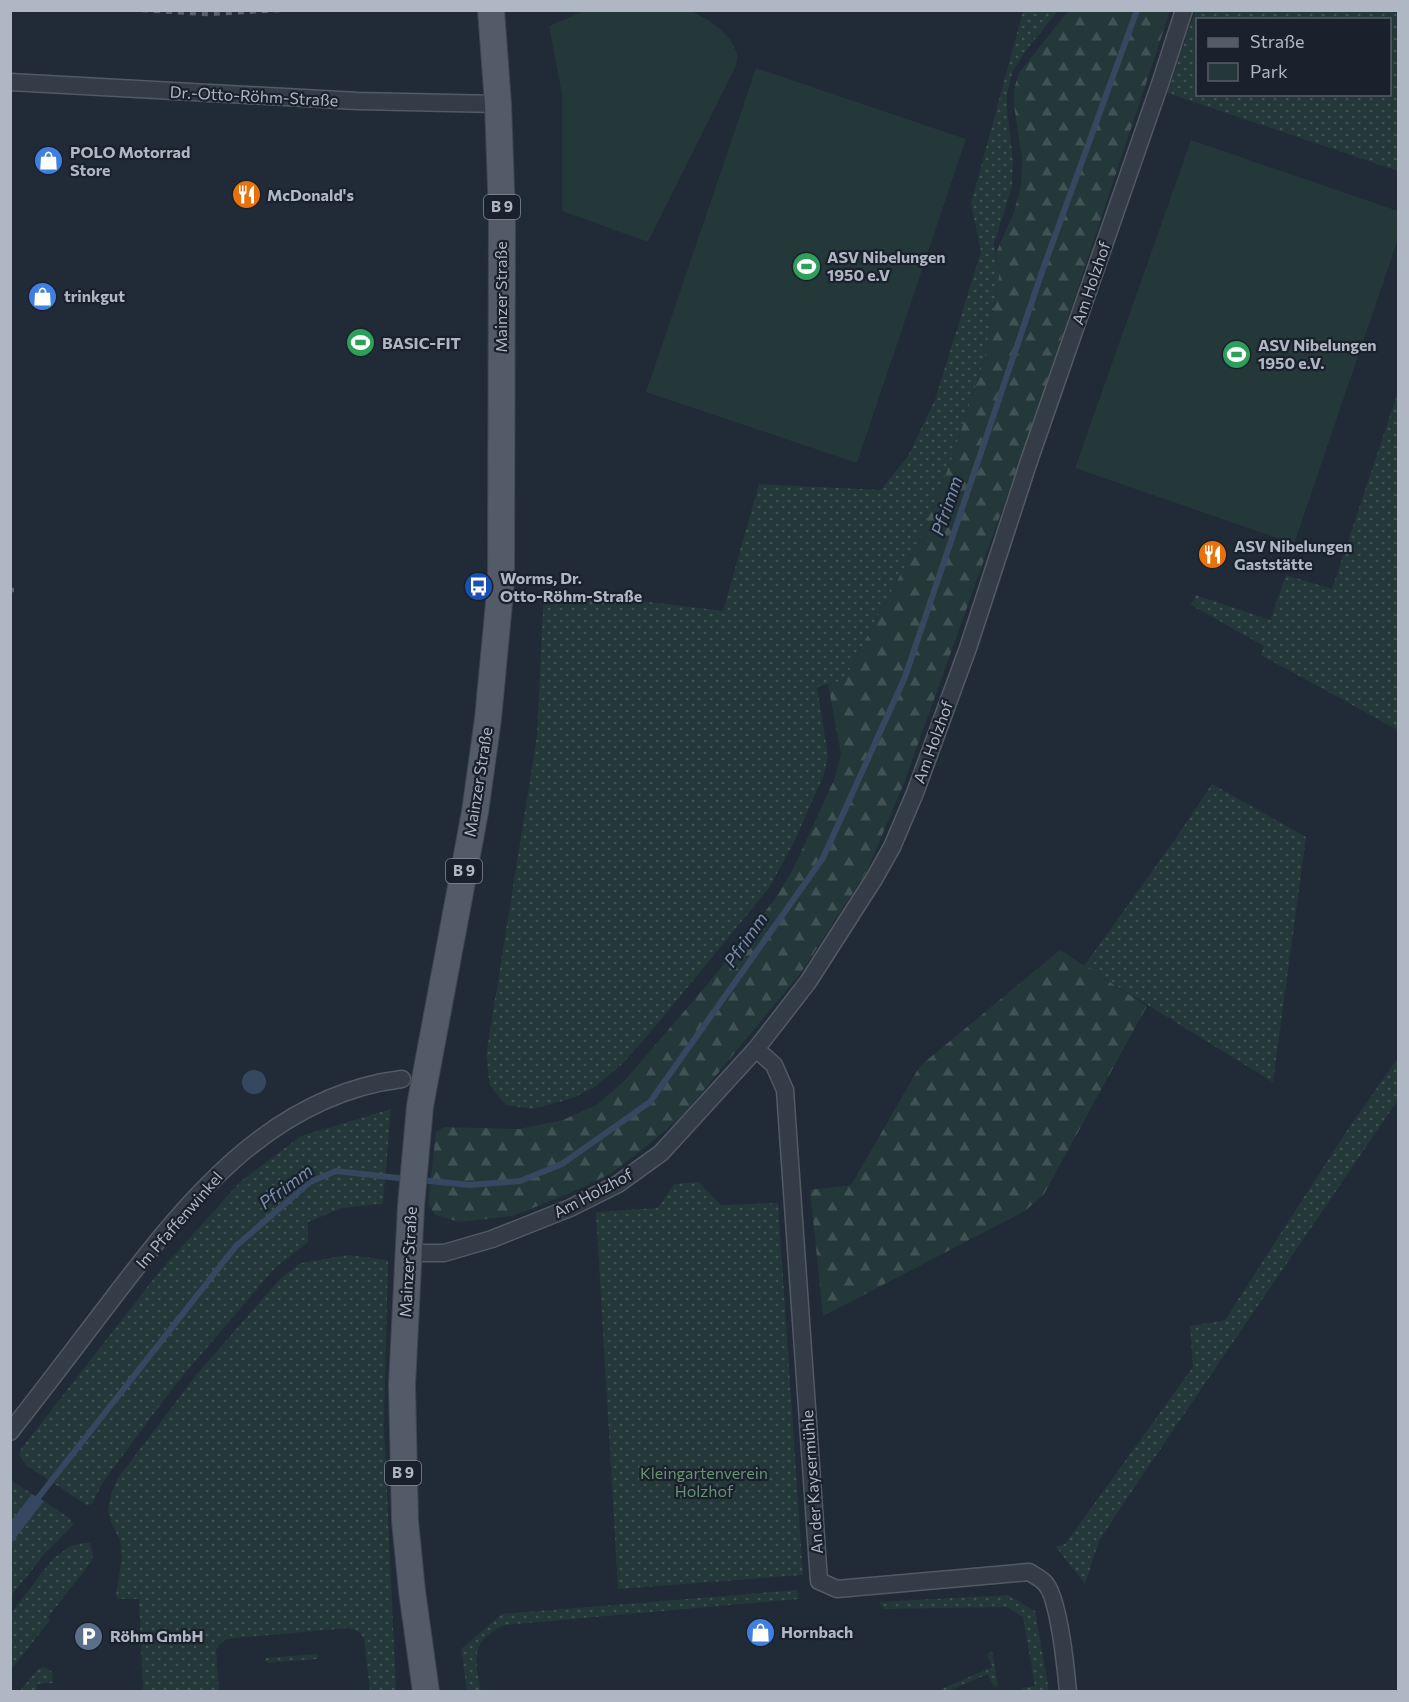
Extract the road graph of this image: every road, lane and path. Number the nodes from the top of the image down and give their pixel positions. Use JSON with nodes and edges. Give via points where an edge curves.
{"nodes":[{"id":1,"x":491,"y":10,"type":"edge"},
{"id":2,"x":1184,"y":10,"type":"edge"},
{"id":3,"x":10,"y":82,"type":"edge"},
{"id":4,"x":498,"y":104,"type":"junction"},
{"id":5,"x":756,"y":1049,"type":"junction"},
{"id":6,"x":414,"y":1080,"type":"junction"},
{"id":7,"x":408,"y":1253,"type":"junction"},
{"id":8,"x":10,"y":1432,"type":"edge"},
{"id":9,"x":426,"y":1692,"type":"edge"},
{"id":10,"x":1068,"y":1692,"type":"edge"}],
"edges":[{"from":1,"to":4,"type":"main road","name":"Mainzer Straße","number":"B 9"},
{"from":2,"to":5,"type":"street","name":"Am Holzhof","via":[[968,648],[915,793],[874,879],[808,982]]},
{"from":3,"to":4,"type":"street","name":"Dr.-Otto-Röhm-Straße","via":[[358,101]]},
{"from":4,"to":6,"type":"main road","name":"Mainzer Straße","number":"B 9","via":[[502,215],[501,582],[475,812]]},
{"from":5,"to":7,"type":"street","name":"Am Holzhof","via":[[661,1153],[618,1184],[492,1239],[444,1253]]},
{"from":5,"to":10,"type":"street","name":"An der Kaysermühle","via":[[774,1065],[785,1090],[819,1581],[837,1589],[1029,1572],[1046,1583],[1055,1608]]},
{"from":6,"to":7,"type":"main road","name":"Mainzer Straße","number":"B 9","via":[[420,1106]]},
{"from":6,"to":8,"type":"street","name":"Im Pfaffenwinkel","via":[[378,1082],[351,1089],[291,1117],[253,1143],[145,1256]]},
{"from":7,"to":9,"type":"main road","name":"Mainzer Straße","number":"B 9","via":[[402,1385],[405,1521]]}]}
